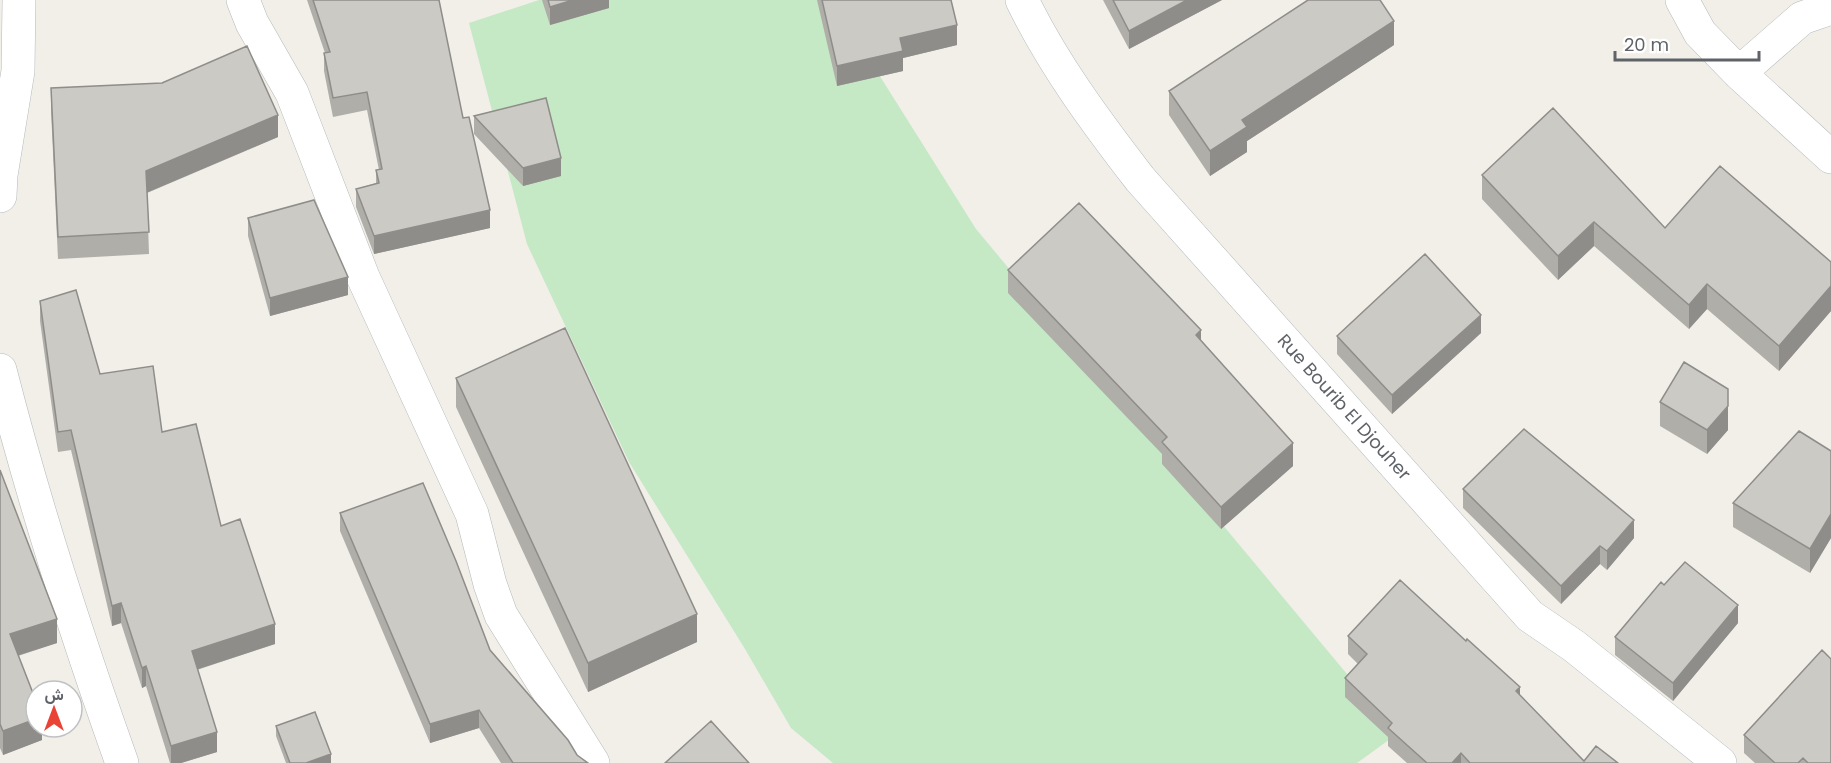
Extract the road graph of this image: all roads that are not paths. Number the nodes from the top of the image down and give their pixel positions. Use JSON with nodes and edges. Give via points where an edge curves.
{"nodes":[{"id":1,"x":19,"y":0,"type":"edge"},
{"id":2,"x":243,"y":0,"type":"edge"},
{"id":3,"x":1022,"y":0,"type":"edge"},
{"id":4,"x":1682,"y":0,"type":"edge"},
{"id":5,"x":0,"y":8,"type":"edge"},
{"id":6,"x":1831,"y":8,"type":"edge"},
{"id":7,"x":18,"y":71,"type":"junction"},
{"id":8,"x":1739,"y":73,"type":"junction"},
{"id":9,"x":1831,"y":157,"type":"edge"},
{"id":10,"x":0,"y":196,"type":"edge"},
{"id":11,"x":0,"y":370,"type":"edge"},
{"id":12,"x":122,"y":763,"type":"edge"},
{"id":13,"x":593,"y":763,"type":"edge"},
{"id":14,"x":1720,"y":763,"type":"edge"}],
"edges":[{"from":1,"to":7,"type":"street"},
{"from":2,"to":13,"type":"street","via":[[292,93],[363,277],[472,514],[501,615]]},
{"from":3,"to":14,"type":"street","name":"Rue Bourib El Djouher","via":[[1093,118],[1140,179],[1530,616],[1574,646]]},
{"from":4,"to":8,"type":"street","via":[[1700,33]]},
{"from":5,"to":7,"type":"street"},
{"from":6,"to":8,"type":"street","via":[[1802,18]]},
{"from":7,"to":10,"type":"street"},
{"from":8,"to":9,"type":"street"},
{"from":11,"to":12,"type":"street","via":[[26,469]]}]}
